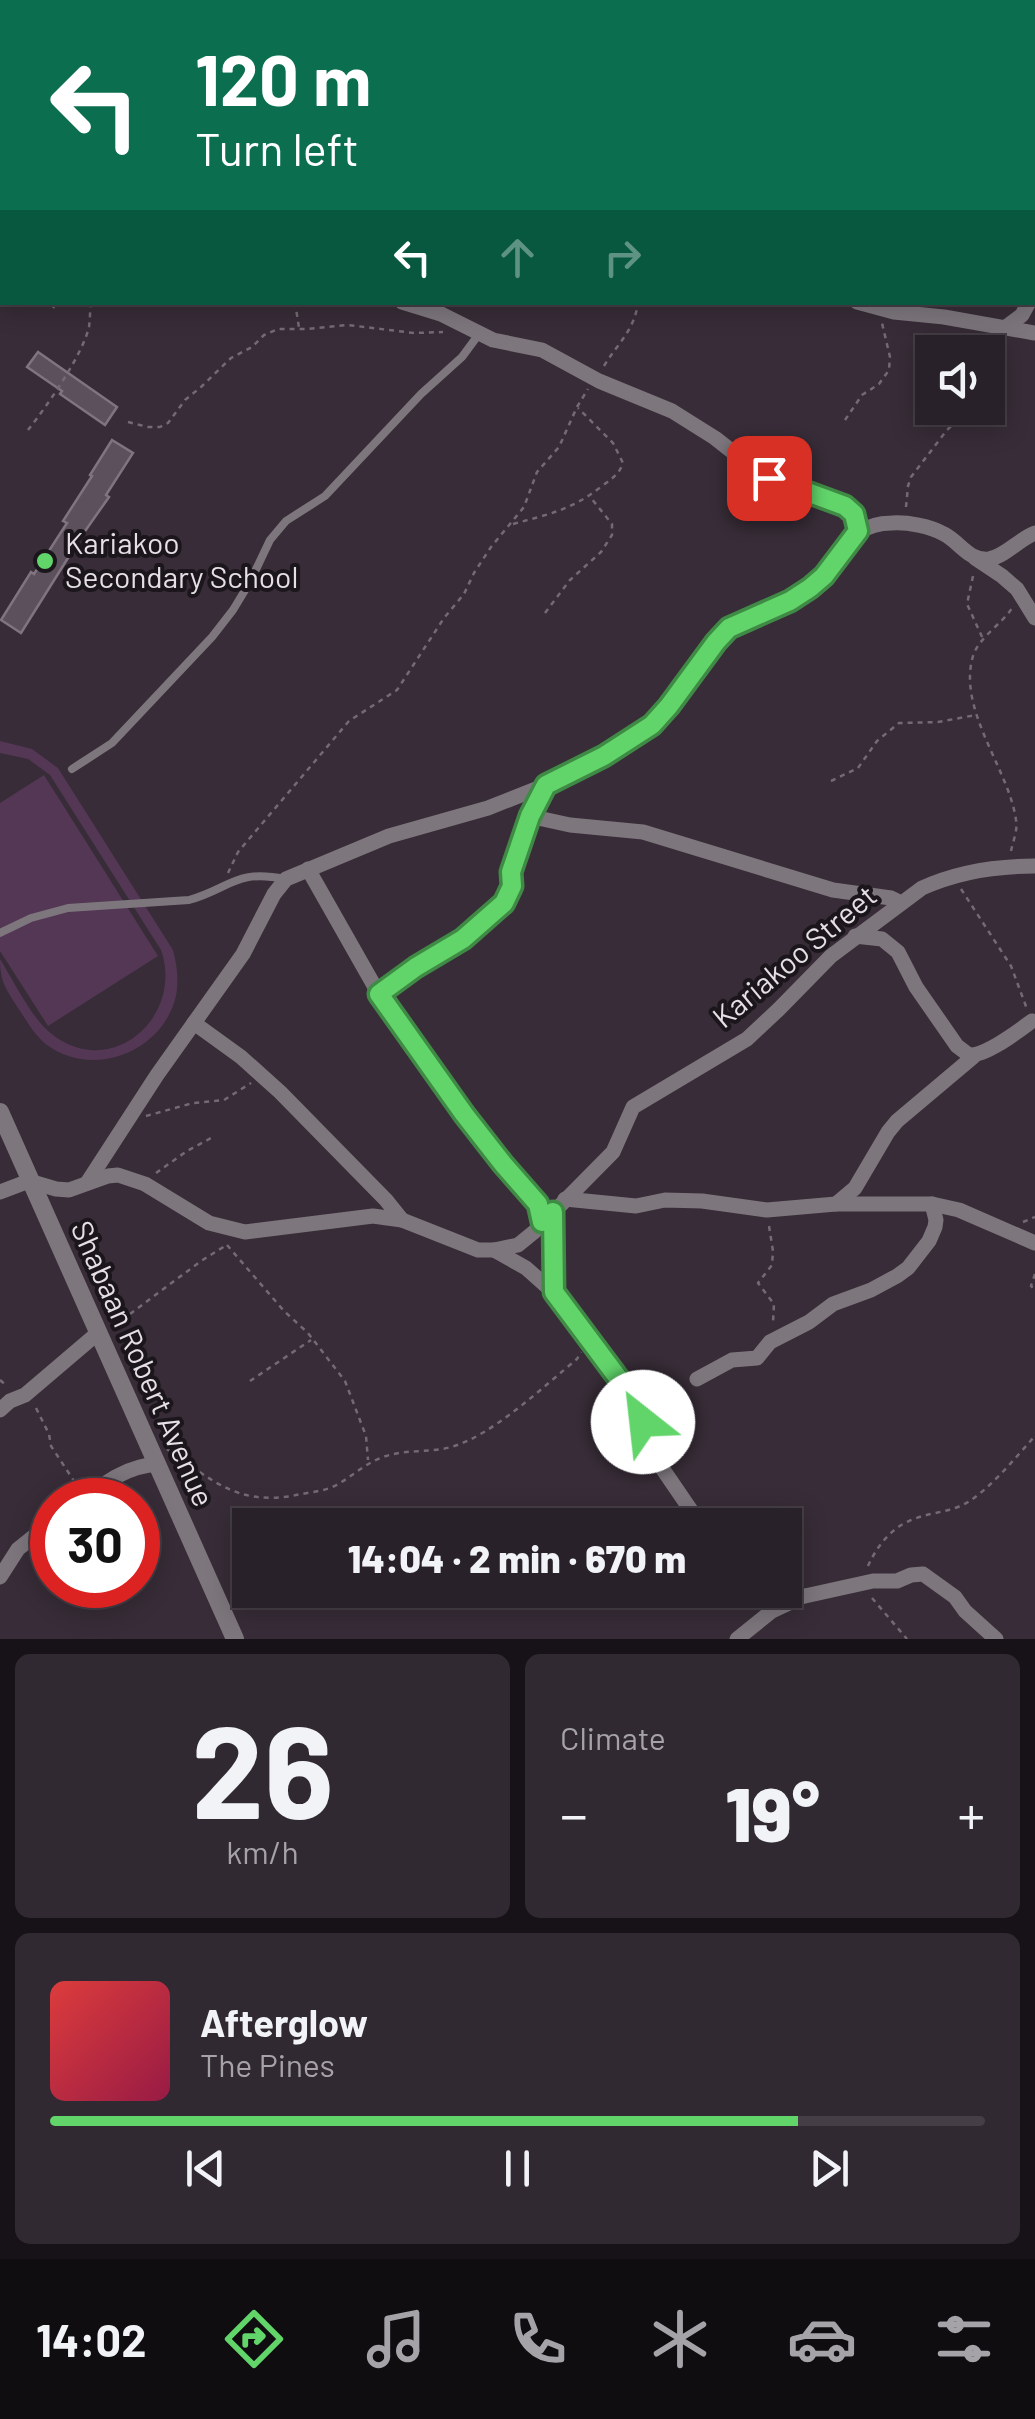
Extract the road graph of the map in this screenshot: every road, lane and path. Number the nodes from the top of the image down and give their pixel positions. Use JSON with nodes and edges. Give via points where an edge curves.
{"nodes":[{"id":1,"x":56,"y":305,"type":"edge"},
{"id":2,"x":91,"y":305,"type":"edge"},
{"id":3,"x":296,"y":305,"type":"edge"},
{"id":4,"x":412,"y":305,"type":"edge"},
{"id":5,"x":638,"y":305,"type":"edge"},
{"id":6,"x":864,"y":305,"type":"edge"},
{"id":7,"x":867,"y":305,"type":"edge"},
{"id":8,"x":1027,"y":305,"type":"edge"},
{"id":9,"x":53,"y":308,"type":"dead end"},
{"id":10,"x":1006,"y":327,"type":"junction"},
{"id":11,"x":299,"y":329,"type":"junction"},
{"id":12,"x":474,"y":332,"type":"junction"},
{"id":13,"x":1035,"y":333,"type":"edge"},
{"id":14,"x":596,"y":379,"type":"junction"},
{"id":15,"x":577,"y":407,"type":"junction"},
{"id":16,"x":845,"y":420,"type":"dead end"},
{"id":17,"x":128,"y":422,"type":"dead end"},
{"id":18,"x":952,"y":425,"type":"edge"},
{"id":19,"x":28,"y":430,"type":"dead end"},
{"id":20,"x":590,"y":496,"type":"junction"},
{"id":21,"x":892,"y":523,"type":"junction"},
{"id":22,"x":512,"y":524,"type":"junction"},
{"id":23,"x":858,"y":531,"type":"junction"},
{"id":24,"x":1035,"y":533,"type":"edge"},
{"id":25,"x":976,"y":559,"type":"junction"},
{"id":26,"x":1020,"y":594,"type":"junction"},
{"id":27,"x":546,"y":613,"type":"dead end"},
{"id":28,"x":1035,"y":618,"type":"edge"},
{"id":29,"x":984,"y":640,"type":"junction"},
{"id":30,"x":977,"y":715,"type":"junction"},
{"id":31,"x":72,"y":770,"type":"dead end"},
{"id":32,"x":831,"y":781,"type":"dead end"},
{"id":33,"x":546,"y":785,"type":"junction"},
{"id":34,"x":530,"y":816,"type":"junction"},
{"id":35,"x":1007,"y":866,"type":"junction"},
{"id":36,"x":1035,"y":866,"type":"edge"},
{"id":37,"x":308,"y":869,"type":"junction"},
{"id":38,"x":953,"y":877,"type":"junction"},
{"id":39,"x":286,"y":879,"type":"junction"},
{"id":40,"x":222,"y":885,"type":"junction"},
{"id":41,"x":901,"y":903,"type":"junction"},
{"id":42,"x":0,"y":933,"type":"edge"},
{"id":43,"x":855,"y":936,"type":"junction"},
{"id":44,"x":379,"y":994,"type":"junction"},
{"id":45,"x":1032,"y":1021,"type":"joint"},
{"id":46,"x":194,"y":1023,"type":"junction"},
{"id":47,"x":973,"y":1057,"type":"junction"},
{"id":48,"x":262,"y":1075,"type":"junction"},
{"id":49,"x":0,"y":1112,"type":"edge"},
{"id":50,"x":130,"y":1117,"type":"junction"},
{"id":51,"x":213,"y":1136,"type":"dead end"},
{"id":52,"x":108,"y":1152,"type":"junction"},
{"id":53,"x":29,"y":1181,"type":"junction"},
{"id":54,"x":87,"y":1182,"type":"junction"},
{"id":55,"x":144,"y":1183,"type":"junction"},
{"id":56,"x":0,"y":1192,"type":"edge"},
{"id":57,"x":565,"y":1199,"type":"junction"},
{"id":58,"x":836,"y":1204,"type":"junction"},
{"id":59,"x":932,"y":1204,"type":"junction"},
{"id":60,"x":767,"y":1210,"type":"junction"},
{"id":61,"x":547,"y":1217,"type":"junction"},
{"id":62,"x":402,"y":1220,"type":"junction"},
{"id":63,"x":234,"y":1241,"type":"dead end"},
{"id":64,"x":1035,"y":1242,"type":"edge"},
{"id":65,"x":227,"y":1245,"type":"junction"},
{"id":66,"x":494,"y":1250,"type":"junction"},
{"id":67,"x":1035,"y":1274,"type":"edge"},
{"id":68,"x":1035,"y":1290,"type":"edge"},
{"id":69,"x":554,"y":1292,"type":"junction"},
{"id":70,"x":580,"y":1327,"type":"junction"},
{"id":71,"x":100,"y":1334,"type":"junction"},
{"id":72,"x":312,"y":1339,"type":"junction"},
{"id":73,"x":768,"y":1344,"type":"junction"},
{"id":74,"x":698,"y":1379,"type":"dead end"},
{"id":75,"x":250,"y":1380,"type":"dead end"},
{"id":76,"x":26,"y":1395,"type":"junction"},
{"id":77,"x":0,"y":1410,"type":"edge"},
{"id":78,"x":145,"y":1434,"type":"junction"},
{"id":79,"x":1035,"y":1436,"type":"edge"},
{"id":80,"x":368,"y":1463,"type":"junction"},
{"id":81,"x":158,"y":1464,"type":"junction"},
{"id":82,"x":70,"y":1478,"type":"edge"},
{"id":83,"x":113,"y":1478,"type":"edge"},
{"id":84,"x":689,"y":1508,"type":"edge"},
{"id":85,"x":30,"y":1539,"type":"edge"},
{"id":86,"x":0,"y":1577,"type":"edge"},
{"id":87,"x":860,"y":1583,"type":"junction"},
{"id":88,"x":804,"y":1596,"type":"joint"},
{"id":89,"x":235,"y":1639,"type":"edge"},
{"id":90,"x":737,"y":1639,"type":"edge"},
{"id":91,"x":907,"y":1639,"type":"edge"},
{"id":92,"x":996,"y":1639,"type":"edge"}],
"edges":[{"from":1,"to":9,"type":"path"},
{"from":2,"to":19,"type":"path","via":[[78,352]]},
{"from":3,"to":11,"type":"path"},
{"from":4,"to":12,"type":"street"},
{"from":5,"to":14,"type":"path","via":[[626,337]]},
{"from":6,"to":16,"type":"path","via":[[881,321],[888,370]]},
{"from":7,"to":10,"type":"street"},
{"from":8,"to":10,"type":"street"},
{"from":10,"to":13,"type":"street"},
{"from":11,"to":12,"type":"path"},
{"from":11,"to":17,"type":"path","via":[[273,330],[236,354],[168,423],[148,428]]},
{"from":12,"to":14,"type":"street","via":[[542,350]]},
{"from":12,"to":31,"type":"lane","via":[[462,357],[325,496],[286,521],[212,637],[112,743]]},
{"from":14,"to":15,"type":"path"},
{"from":14,"to":23,"type":"street","via":[[672,411],[769,478],[845,506]]},
{"from":15,"to":20,"type":"path","via":[[623,463]]},
{"from":15,"to":22,"type":"path"},
{"from":18,"to":21,"type":"path","via":[[911,477],[908,503]]},
{"from":20,"to":22,"type":"path"},
{"from":20,"to":27,"type":"path","via":[[612,524],[612,535]]},
{"from":21,"to":23,"type":"street"},
{"from":21,"to":25,"type":"street","via":[[942,533]]},
{"from":22,"to":40,"type":"path","via":[[397,690],[350,721],[238,852]]},
{"from":23,"to":33,"type":"street","via":[[810,588],[729,628],[652,725]]},
{"from":24,"to":25,"type":"street","via":[[1001,554]]},
{"from":25,"to":26,"type":"street"},
{"from":25,"to":29,"type":"path","via":[[967,604]]},
{"from":26,"to":28,"type":"street"},
{"from":26,"to":29,"type":"path"},
{"from":29,"to":30,"type":"path","via":[[972,662]]},
{"from":30,"to":32,"type":"path","via":[[896,725],[858,768]]},
{"from":30,"to":35,"type":"path","via":[[1017,822]]},
{"from":33,"to":34,"type":"street"},
{"from":33,"to":37,"type":"street"},
{"from":34,"to":41,"type":"street","via":[[643,832],[833,890]]},
{"from":34,"to":44,"type":"street","via":[[504,903]]},
{"from":35,"to":36,"type":"street","name":"Kariakoo Street"},
{"from":35,"to":38,"type":"street","name":"Kariakoo Street"},
{"from":37,"to":39,"type":"street"},
{"from":37,"to":44,"type":"street"},
{"from":38,"to":41,"type":"street","name":"Kariakoo Street"},
{"from":38,"to":45,"type":"path","via":[[1011,966]]},
{"from":39,"to":40,"type":"lane","via":[[247,876]]},
{"from":39,"to":46,"type":"street"},
{"from":40,"to":42,"type":"lane","via":[[189,900],[68,908]]},
{"from":41,"to":43,"type":"street","name":"Kariakoo Street"},
{"from":43,"to":47,"type":"street","via":[[879,938],[898,952],[957,1046]]},
{"from":43,"to":57,"type":"street","name":"Kariakoo Street","via":[[747,1039],[633,1107],[614,1152]]},
{"from":44,"to":61,"type":"street"},
{"from":45,"to":47,"type":"street"},
{"from":46,"to":48,"type":"street"},
{"from":46,"to":50,"type":"street"},
{"from":47,"to":58,"type":"street","via":[[897,1121],[855,1188]]},
{"from":48,"to":50,"type":"path","via":[[224,1100]]},
{"from":48,"to":62,"type":"street"},
{"from":49,"to":53,"type":"street","name":"Shabaan Robert Avenue"},
{"from":50,"to":52,"type":"street"},
{"from":51,"to":55,"type":"path"},
{"from":52,"to":54,"type":"street"},
{"from":52,"to":55,"type":"street"},
{"from":53,"to":54,"type":"street","via":[[64,1190]]},
{"from":53,"to":56,"type":"street"},
{"from":53,"to":71,"type":"street","name":"Shabaan Robert Avenue"},
{"from":54,"to":55,"type":"street","via":[[118,1175]]},
{"from":55,"to":62,"type":"street","via":[[197,1217],[234,1231],[373,1216]]},
{"from":57,"to":60,"type":"street","via":[[636,1206],[677,1200]]},
{"from":57,"to":61,"type":"street","name":"Kariakoo Street"},
{"from":58,"to":59,"type":"street"},
{"from":58,"to":60,"type":"street"},
{"from":59,"to":64,"type":"street"},
{"from":59,"to":73,"type":"street","via":[[935,1227],[908,1268]]},
{"from":60,"to":73,"type":"path","via":[[773,1259],[758,1283],[775,1308]]},
{"from":61,"to":66,"type":"street","name":"Kariakoo Street","via":[[518,1245]]},
{"from":61,"to":69,"type":"street"},
{"from":62,"to":66,"type":"street"},
{"from":63,"to":65,"type":"path"},
{"from":65,"to":71,"type":"path"},
{"from":65,"to":72,"type":"path"},
{"from":66,"to":69,"type":"street"},
{"from":67,"to":68,"type":"path"},
{"from":69,"to":70,"type":"street"},
{"from":70,"to":80,"type":"path","via":[[577,1359],[473,1438]]},
{"from":70,"to":84,"type":"street","via":[[637,1404],[649,1449]]},
{"from":71,"to":76,"type":"street"},
{"from":71,"to":78,"type":"street","name":"Shabaan Robert Avenue"},
{"from":72,"to":75,"type":"path"},
{"from":72,"to":80,"type":"path","via":[[344,1382],[366,1436]]},
{"from":73,"to":74,"type":"street","via":[[756,1358],[732,1360]]},
{"from":76,"to":77,"type":"street"},
{"from":76,"to":82,"type":"path"},
{"from":78,"to":80,"type":"path","via":[[244,1496],[273,1499],[321,1490]]},
{"from":78,"to":81,"type":"street","name":"Shabaan Robert Avenue"},
{"from":79,"to":87,"type":"path","via":[[968,1502],[907,1521],[888,1536]]},
{"from":81,"to":83,"type":"street"},
{"from":81,"to":89,"type":"street","name":"Shabaan Robert Avenue"},
{"from":85,"to":86,"type":"street"},
{"from":87,"to":88,"type":"street"},
{"from":87,"to":91,"type":"path"},
{"from":87,"to":92,"type":"street","via":[[926,1575]]},
{"from":88,"to":90,"type":"street","via":[[772,1610]]}]}
